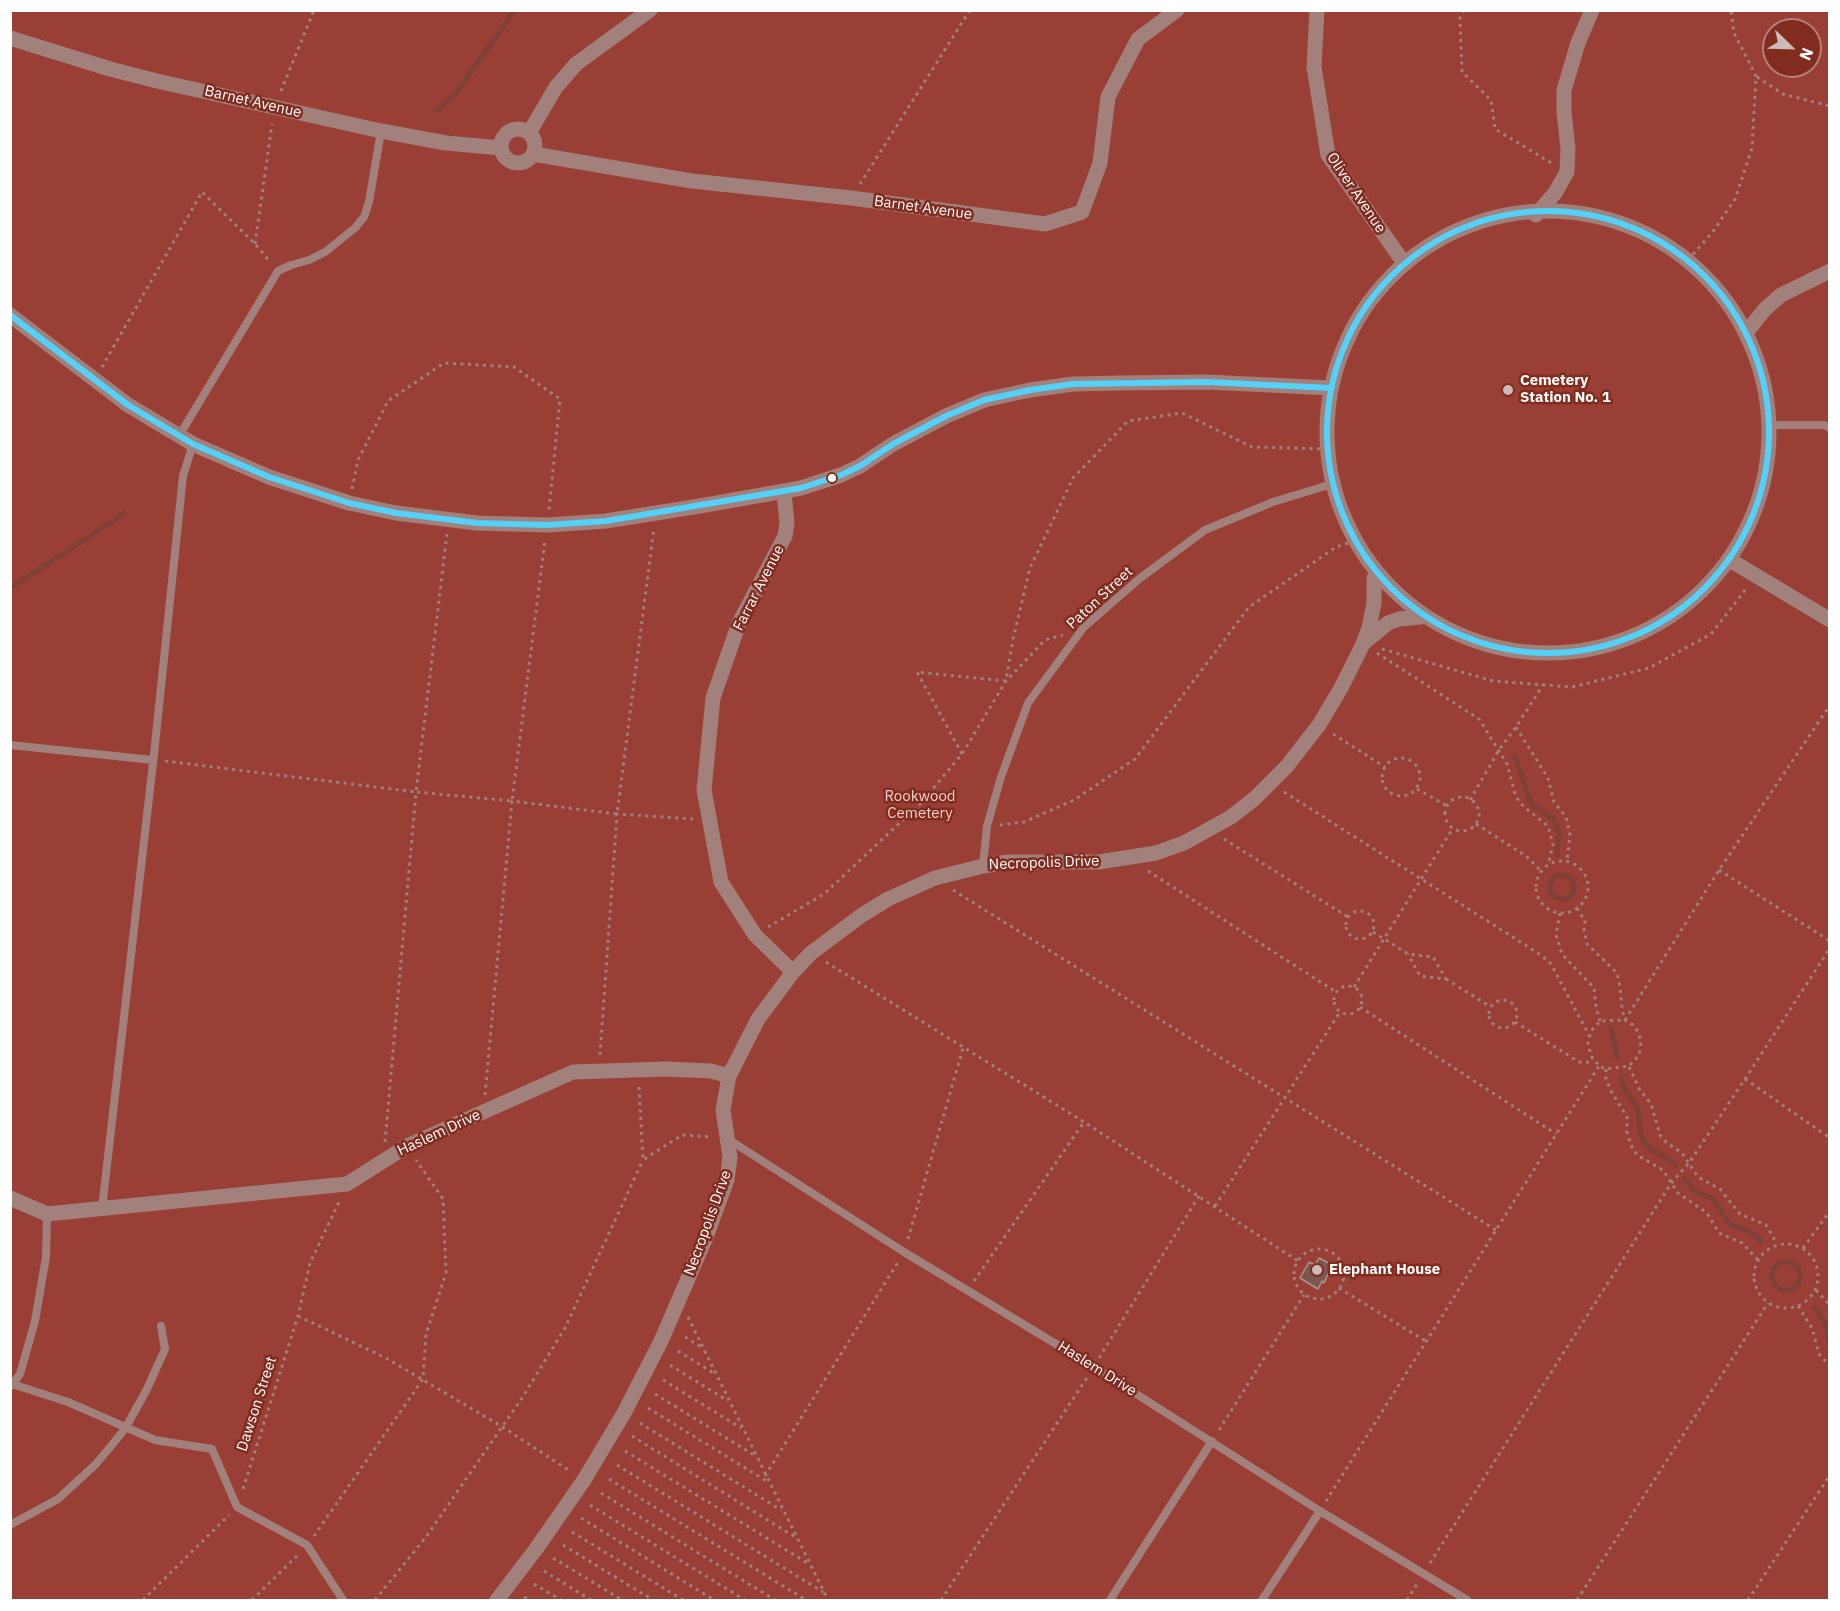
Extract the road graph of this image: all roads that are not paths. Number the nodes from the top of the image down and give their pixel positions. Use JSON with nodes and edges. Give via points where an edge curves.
{"nodes":[{"id":1,"x":650,"y":10,"type":"edge"},
{"id":2,"x":1177,"y":10,"type":"edge"},
{"id":3,"x":1317,"y":10,"type":"edge"},
{"id":4,"x":1592,"y":10,"type":"edge"},
{"id":5,"x":10,"y":38,"type":"edge"},
{"id":6,"x":381,"y":131,"type":"junction"},
{"id":7,"x":529,"y":133,"type":"junction"},
{"id":8,"x":501,"y":148,"type":"junction"},
{"id":9,"x":534,"y":154,"type":"junction"},
{"id":10,"x":1536,"y":215,"type":"junction"},
{"id":11,"x":1404,"y":263,"type":"junction"},
{"id":12,"x":1830,"y":271,"type":"edge"},
{"id":13,"x":10,"y":315,"type":"edge"},
{"id":14,"x":1749,"y":329,"type":"junction"},
{"id":15,"x":1331,"y":388,"type":"junction"},
{"id":16,"x":1774,"y":424,"type":"junction"},
{"id":17,"x":1830,"y":428,"type":"edge"},
{"id":18,"x":179,"y":436,"type":"junction"},
{"id":19,"x":193,"y":444,"type":"junction"},
{"id":20,"x":1332,"y":484,"type":"junction"},
{"id":21,"x":783,"y":492,"type":"junction"},
{"id":22,"x":1730,"y":560,"type":"junction"},
{"id":23,"x":1374,"y":578,"type":"junction"},
{"id":24,"x":1421,"y":617,"type":"junction"},
{"id":25,"x":1830,"y":620,"type":"edge"},
{"id":26,"x":1363,"y":644,"type":"junction"},
{"id":27,"x":10,"y":745,"type":"edge"},
{"id":28,"x":153,"y":760,"type":"junction"},
{"id":29,"x":983,"y":866,"type":"junction"},
{"id":30,"x":793,"y":972,"type":"junction"},
{"id":31,"x":729,"y":1076,"type":"junction"},
{"id":32,"x":727,"y":1138,"type":"junction"},
{"id":33,"x":10,"y":1198,"type":"edge"},
{"id":34,"x":102,"y":1209,"type":"junction"},
{"id":35,"x":47,"y":1214,"type":"junction"},
{"id":36,"x":161,"y":1326,"type":"dead end"},
{"id":37,"x":11,"y":1386,"type":"edge"},
{"id":38,"x":125,"y":1429,"type":"junction"},
{"id":39,"x":1212,"y":1442,"type":"junction"},
{"id":40,"x":1320,"y":1511,"type":"junction"},
{"id":41,"x":10,"y":1525,"type":"edge"},
{"id":42,"x":343,"y":1600,"type":"edge"},
{"id":43,"x":497,"y":1600,"type":"edge"},
{"id":44,"x":1110,"y":1600,"type":"edge"},
{"id":45,"x":1262,"y":1600,"type":"edge"},
{"id":46,"x":1467,"y":1600,"type":"edge"}],
"edges":[{"from":1,"to":7,"type":"street","via":[[576,64],[556,87]]},
{"from":2,"to":9,"type":"street","name":"Barnet Avenue","via":[[1138,39],[1108,97],[1100,164],[1082,212],[1045,224],[692,181]]},
{"from":3,"to":11,"type":"street","name":"Oliver Avenue","via":[[1314,67],[1328,155]]},
{"from":4,"to":10,"type":"street","via":[[1564,90],[1567,172]]},
{"from":5,"to":6,"type":"street","name":"Barnet Avenue","via":[[157,81]]},
{"from":6,"to":8,"type":"street","name":"Barnet Avenue"},
{"from":6,"to":18,"type":"lane","via":[[369,202],[360,223],[317,256],[278,272]]},
{"from":7,"to":8,"type":"street","via":[[513,129],[503,136]]},
{"from":7,"to":9,"type":"street","via":[[535,143]]},
{"from":8,"to":9,"type":"street","name":"Barnet Avenue","via":[[505,158],[515,164]]},
{"from":10,"to":11,"type":"street","via":[[1469,230]]},
{"from":10,"to":14,"type":"street","via":[[1582,217],[1624,226],[1662,242],[1715,283]]},
{"from":11,"to":15,"type":"street","via":[[1368,297],[1355,316],[1336,361]]},
{"from":12,"to":14,"type":"street","via":[[1781,295]]},
{"from":13,"to":18,"type":"street","via":[[128,405]]},
{"from":14,"to":16,"type":"street","via":[[1768,383]]},
{"from":15,"to":20,"type":"street","via":[[1328,449]]},
{"from":15,"to":21,"type":"street","via":[[1207,382],[1074,384],[1030,390],[984,400],[913,433],[841,475]]},
{"from":16,"to":17,"type":"lane"},
{"from":16,"to":22,"type":"street","via":[[1772,465],[1764,502]]},
{"from":18,"to":19,"type":"street"},
{"from":19,"to":21,"type":"street","via":[[269,477],[349,503],[448,520],[588,523]]},
{"from":19,"to":28,"type":"lane","via":[[183,476]]},
{"from":20,"to":23,"type":"street","via":[[1351,542]]},
{"from":20,"to":29,"type":"lane","name":"Paton Street","via":[[1272,502],[1205,530],[1139,579],[1084,627],[1028,703],[987,826]]},
{"from":21,"to":30,"type":"street","name":"Farrar Avenue","via":[[785,536],[739,623],[713,698],[704,790],[721,882],[754,934]]},
{"from":22,"to":24,"type":"street","via":[[1671,610],[1618,637],[1577,647],[1538,650],[1497,646],[1454,633]]},
{"from":22,"to":25,"type":"street"},
{"from":23,"to":24,"type":"street"},
{"from":23,"to":26,"type":"street","name":"Necropolis Drive","via":[[1374,603]]},
{"from":24,"to":26,"type":"street","name":"Necropolis Drive","via":[[1388,623]]},
{"from":26,"to":29,"type":"street","name":"Necropolis Drive","via":[[1319,725],[1287,766],[1231,817],[1210,830],[1156,853],[1127,858]]},
{"from":27,"to":28,"type":"lane"},
{"from":28,"to":34,"type":"lane"},
{"from":29,"to":30,"type":"street","name":"Necropolis Drive","via":[[935,878],[888,899],[811,953]]},
{"from":30,"to":31,"type":"street","name":"Necropolis Drive","via":[[758,1019]]},
{"from":31,"to":32,"type":"street","name":"Necropolis Drive","via":[[723,1110]]},
{"from":31,"to":34,"type":"street","name":"Haslem Drive","via":[[693,1069],[573,1072],[407,1146],[347,1184]]},
{"from":32,"to":39,"type":"lane","name":"Haslem Drive"},
{"from":32,"to":43,"type":"street","name":"Necropolis Drive","via":[[727,1180],[706,1237],[624,1413],[584,1480]]},
{"from":33,"to":35,"type":"street","name":"Haslem Drive"},
{"from":34,"to":35,"type":"street","name":"Haslem Drive"},
{"from":35,"to":37,"type":"lane","via":[[35,1321],[20,1374]]},
{"from":36,"to":38,"type":"lane","via":[[165,1349]]},
{"from":37,"to":38,"type":"lane","via":[[68,1402]]},
{"from":38,"to":41,"type":"lane","via":[[96,1464],[58,1499]]},
{"from":38,"to":42,"type":"lane","via":[[155,1440],[212,1449],[237,1507],[307,1545]]},
{"from":39,"to":40,"type":"lane","name":"Haslem Drive"},
{"from":39,"to":44,"type":"lane"},
{"from":40,"to":45,"type":"lane"},
{"from":40,"to":46,"type":"lane","name":"Haslem Drive"}]}
